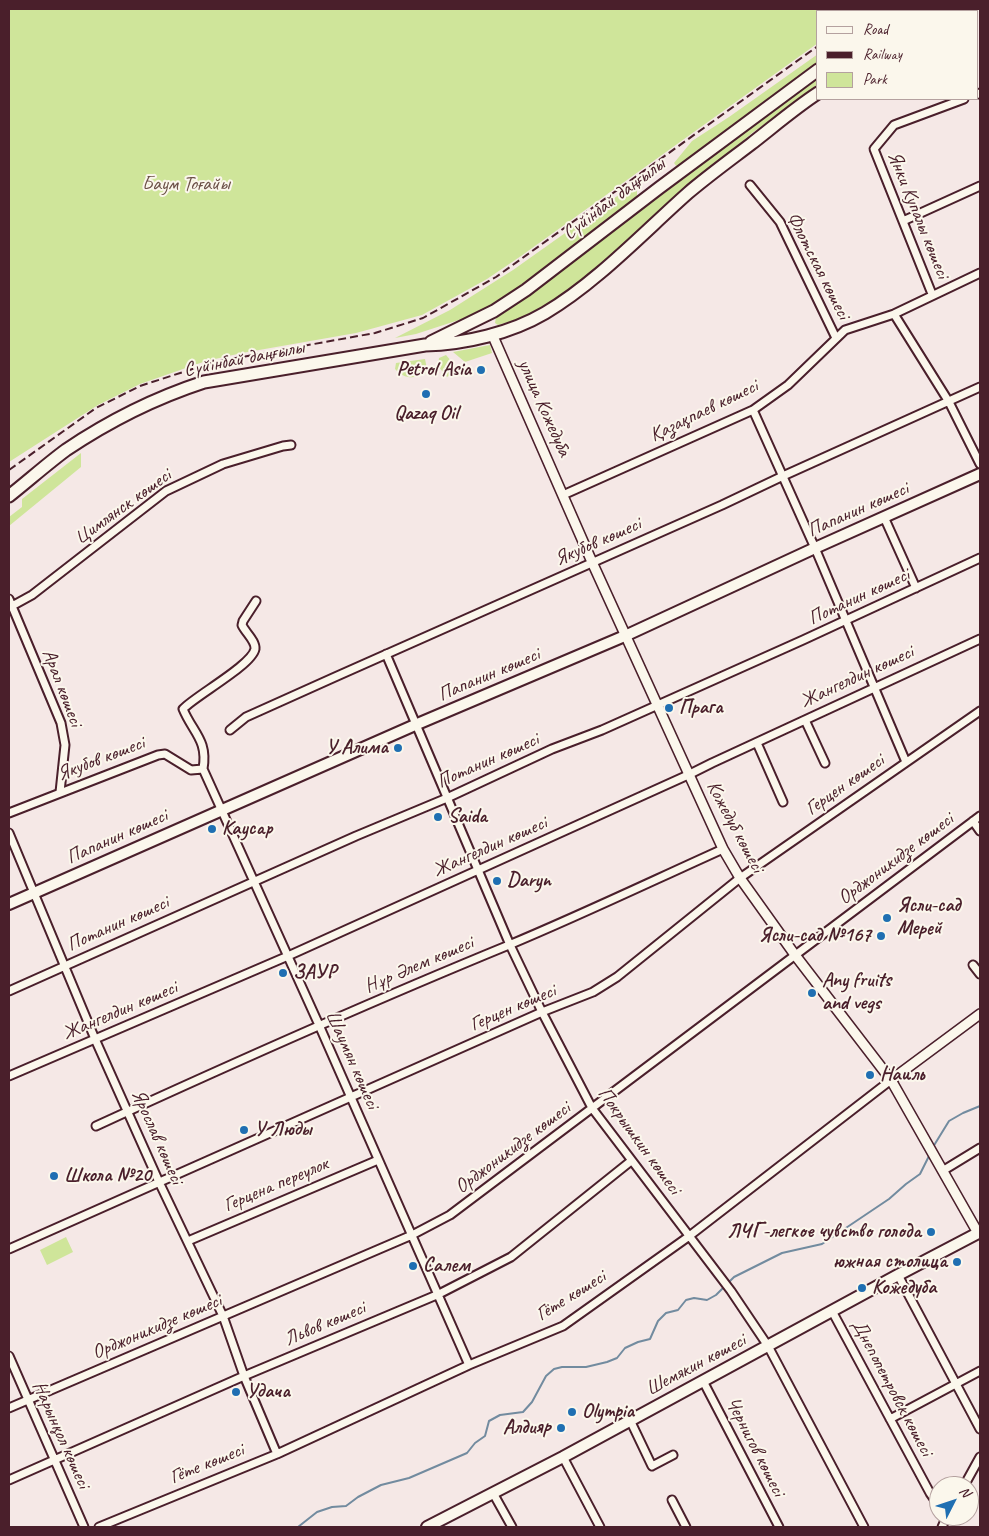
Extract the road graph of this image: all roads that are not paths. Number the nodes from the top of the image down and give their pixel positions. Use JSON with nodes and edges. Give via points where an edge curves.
{"nodes":[{"id":1,"x":816,"y":71,"type":"edge"},
{"id":2,"x":816,"y":95,"type":"edge"},
{"id":3,"x":961,"y":100,"type":"edge"},
{"id":4,"x":750,"y":185,"type":"dead end"},
{"id":5,"x":980,"y":186,"type":"edge"},
{"id":6,"x":903,"y":221,"type":"junction"},
{"id":7,"x":980,"y":273,"type":"edge"},
{"id":8,"x":932,"y":294,"type":"junction"},
{"id":9,"x":894,"y":314,"type":"junction"},
{"id":10,"x":492,"y":334,"type":"junction"},
{"id":11,"x":836,"y":338,"type":"junction"},
{"id":12,"x":425,"y":345,"type":"junction"},
{"id":13,"x":980,"y":387,"type":"edge"},
{"id":14,"x":949,"y":402,"type":"junction"},
{"id":15,"x":753,"y":410,"type":"junction"},
{"id":16,"x":291,"y":445,"type":"dead end"},
{"id":17,"x":980,"y":464,"type":"edge"},
{"id":18,"x":980,"y":474,"type":"edge"},
{"id":19,"x":783,"y":476,"type":"junction"},
{"id":20,"x":563,"y":495,"type":"junction"},
{"id":21,"x":9,"y":496,"type":"edge"},
{"id":22,"x":884,"y":517,"type":"junction"},
{"id":23,"x":816,"y":548,"type":"junction"},
{"id":24,"x":980,"y":558,"type":"edge"},
{"id":25,"x":592,"y":562,"type":"junction"},
{"id":26,"x":916,"y":588,"type":"junction"},
{"id":27,"x":256,"y":601,"type":"dead end"},
{"id":28,"x":10,"y":602,"type":"edge"},
{"id":29,"x":845,"y":620,"type":"junction"},
{"id":30,"x":626,"y":635,"type":"junction"},
{"id":31,"x":980,"y":639,"type":"edge"},
{"id":32,"x":386,"y":654,"type":"junction"},
{"id":33,"x":874,"y":687,"type":"junction"},
{"id":34,"x":657,"y":705,"type":"junction"},
{"id":35,"x":980,"y":711,"type":"edge"},
{"id":36,"x":805,"y":720,"type":"junction"},
{"id":37,"x":416,"y":725,"type":"junction"},
{"id":38,"x":230,"y":730,"type":"dead end"},
{"id":39,"x":757,"y":742,"type":"junction"},
{"id":40,"x":906,"y":762,"type":"junction"},
{"id":41,"x":825,"y":763,"type":"dead end"},
{"id":42,"x":203,"y":769,"type":"junction"},
{"id":43,"x":688,"y":775,"type":"junction"},
{"id":44,"x":60,"y":792,"type":"junction"},
{"id":45,"x":447,"y":798,"type":"junction"},
{"id":46,"x":783,"y":802,"type":"dead end"},
{"id":47,"x":221,"y":810,"type":"junction"},
{"id":48,"x":9,"y":812,"type":"edge"},
{"id":49,"x":980,"y":816,"type":"edge"},
{"id":50,"x":973,"y":821,"type":"junction"},
{"id":51,"x":980,"y":831,"type":"edge"},
{"id":52,"x":9,"y":833,"type":"edge"},
{"id":53,"x":723,"y":849,"type":"junction"},
{"id":54,"x":479,"y":870,"type":"junction"},
{"id":55,"x":740,"y":878,"type":"junction"},
{"id":56,"x":254,"y":882,"type":"junction"},
{"id":57,"x":33,"y":893,"type":"junction"},
{"id":58,"x":9,"y":904,"type":"edge"},
{"id":59,"x":510,"y":945,"type":"junction"},
{"id":60,"x":796,"y":955,"type":"junction"},
{"id":61,"x":288,"y":956,"type":"junction"},
{"id":62,"x":64,"y":966,"type":"junction"},
{"id":63,"x":974,"y":966,"type":"dead end"},
{"id":64,"x":980,"y":974,"type":"edge"},
{"id":65,"x":9,"y":991,"type":"edge"},
{"id":66,"x":542,"y":1012,"type":"junction"},
{"id":67,"x":980,"y":1014,"type":"edge"},
{"id":68,"x":319,"y":1025,"type":"junction"},
{"id":69,"x":95,"y":1039,"type":"junction"},
{"id":70,"x":9,"y":1076,"type":"edge"},
{"id":71,"x":891,"y":1080,"type":"junction"},
{"id":72,"x":351,"y":1097,"type":"junction"},
{"id":73,"x":592,"y":1108,"type":"junction"},
{"id":74,"x":128,"y":1111,"type":"junction"},
{"id":75,"x":96,"y":1126,"type":"dead end"},
{"id":76,"x":980,"y":1148,"type":"edge"},
{"id":77,"x":378,"y":1160,"type":"junction"},
{"id":78,"x":632,"y":1161,"type":"junction"},
{"id":79,"x":944,"y":1170,"type":"junction"},
{"id":80,"x":159,"y":1182,"type":"junction"},
{"id":81,"x":980,"y":1234,"type":"edge"},
{"id":82,"x":412,"y":1235,"type":"junction"},
{"id":83,"x":688,"y":1237,"type":"junction"},
{"id":84,"x":188,"y":1241,"type":"junction"},
{"id":85,"x":9,"y":1248,"type":"edge"},
{"id":86,"x":898,"y":1275,"type":"junction"},
{"id":87,"x":439,"y":1294,"type":"junction"},
{"id":88,"x":832,"y":1311,"type":"junction"},
{"id":89,"x":223,"y":1316,"type":"junction"},
{"id":90,"x":768,"y":1346,"type":"junction"},
{"id":91,"x":9,"y":1356,"type":"edge"},
{"id":92,"x":469,"y":1365,"type":"junction"},
{"id":93,"x":980,"y":1370,"type":"edge"},
{"id":94,"x":244,"y":1376,"type":"junction"},
{"id":95,"x":703,"y":1381,"type":"junction"},
{"id":96,"x":956,"y":1384,"type":"junction"},
{"id":97,"x":28,"y":1400,"type":"junction"},
{"id":98,"x":9,"y":1408,"type":"edge"},
{"id":99,"x":890,"y":1419,"type":"junction"},
{"id":100,"x":630,"y":1420,"type":"junction"},
{"id":101,"x":980,"y":1430,"type":"edge"},
{"id":102,"x":277,"y":1454,"type":"junction"},
{"id":103,"x":673,"y":1455,"type":"dead end"},
{"id":104,"x":563,"y":1457,"type":"junction"},
{"id":105,"x":980,"y":1457,"type":"edge"},
{"id":106,"x":55,"y":1460,"type":"junction"},
{"id":107,"x":970,"y":1476,"type":"edge"},
{"id":108,"x":9,"y":1480,"type":"edge"},
{"id":109,"x":929,"y":1491,"type":"edge"},
{"id":110,"x":493,"y":1493,"type":"junction"},
{"id":111,"x":672,"y":1500,"type":"dead end"},
{"id":112,"x":84,"y":1527,"type":"edge"},
{"id":113,"x":99,"y":1527,"type":"edge"},
{"id":114,"x":429,"y":1527,"type":"edge"},
{"id":115,"x":512,"y":1527,"type":"edge"},
{"id":116,"x":600,"y":1527,"type":"edge"},
{"id":117,"x":686,"y":1527,"type":"edge"},
{"id":118,"x":779,"y":1527,"type":"edge"},
{"id":119,"x":864,"y":1527,"type":"edge"}],
"edges":[{"from":1,"to":12,"type":"main road","name":"Сүйінбай даңғылы","via":[[526,290],[494,311]]},
{"from":2,"to":10,"type":"main road","name":"Сүйінбай даңғылы","via":[[690,191],[569,297],[520,325]]},
{"from":3,"to":6,"type":"street","name":"Янки Купалы көшесі","via":[[894,125],[874,150]]},
{"from":4,"to":11,"type":"street","name":"Флотская көшесі","via":[[780,222]]},
{"from":5,"to":6,"type":"street"},
{"from":6,"to":8,"type":"street","name":"Янки Купалы көшесі"},
{"from":7,"to":8,"type":"street","name":"Қазақпаев көшесі"},
{"from":8,"to":9,"type":"street","name":"Қазақпаев көшесі"},
{"from":9,"to":11,"type":"street","name":"Қазақпаев көшесі","via":[[845,330]]},
{"from":9,"to":14,"type":"street"},
{"from":10,"to":12,"type":"main road","name":"Сүйінбай даңғылы","via":[[445,345]]},
{"from":10,"to":20,"type":"street","name":"улица Кожедуба"},
{"from":11,"to":15,"type":"street","name":"Қазақпаев көшесі","via":[[788,385]]},
{"from":12,"to":21,"type":"main road","name":"Сүйінбай даңғылы","via":[[204,382],[180,390],[113,420],[66,451]]},
{"from":13,"to":14,"type":"street","name":"Якубов көшесі"},
{"from":14,"to":17,"type":"street"},
{"from":14,"to":19,"type":"street","name":"Якубов көшесі"},
{"from":15,"to":19,"type":"street"},
{"from":15,"to":20,"type":"street","name":"Қазақпаев көшесі"},
{"from":16,"to":28,"type":"street","name":"Цимлянск көшесі","via":[[222,464],[166,490],[32,595]]},
{"from":18,"to":22,"type":"main road","name":"Папанин көшесі"},
{"from":19,"to":23,"type":"street"},
{"from":19,"to":25,"type":"street","name":"Якубов көшесі"},
{"from":20,"to":25,"type":"street","name":"Кожедуб көшесі"},
{"from":22,"to":23,"type":"main road","name":"Папанин көшесі"},
{"from":22,"to":26,"type":"street"},
{"from":23,"to":29,"type":"street"},
{"from":23,"to":30,"type":"main road","name":"Папанин көшесі"},
{"from":24,"to":26,"type":"street","name":"Потанин көшесі"},
{"from":25,"to":30,"type":"street","name":"Кожедуб көшесі"},
{"from":25,"to":32,"type":"street","name":"Якубов көшесі"},
{"from":26,"to":29,"type":"street","name":"Потанин көшесі"},
{"from":27,"to":42,"type":"street","via":[[242,625],[254,644],[253,654],[182,710],[199,734],[205,756]]},
{"from":28,"to":44,"type":"street","name":"Арал көшесі","via":[[60,723],[65,745]]},
{"from":29,"to":33,"type":"street"},
{"from":29,"to":34,"type":"street","name":"Потанин көшесі"},
{"from":30,"to":34,"type":"street","name":"Кожедуб көшесі"},
{"from":30,"to":37,"type":"main road","name":"Папанин көшесі"},
{"from":31,"to":33,"type":"street","name":"Жангелдин көшесі"},
{"from":32,"to":37,"type":"street","name":"Покрышкин көшесі"},
{"from":32,"to":38,"type":"street","name":"Якубов көшесі","via":[[246,717]]},
{"from":33,"to":36,"type":"street","name":"Жангелдин көшесі"},
{"from":33,"to":40,"type":"street"},
{"from":34,"to":43,"type":"street","name":"Кожедуб көшесі"},
{"from":34,"to":45,"type":"street","name":"Потанин көшесі"},
{"from":35,"to":40,"type":"street","name":"Герцен көшесі"},
{"from":36,"to":39,"type":"street","name":"Жангелдин көшесі"},
{"from":36,"to":41,"type":"street"},
{"from":37,"to":45,"type":"street","name":"Покрышкин көшесі"},
{"from":37,"to":47,"type":"main road","name":"Папанин көшесі"},
{"from":39,"to":43,"type":"street","name":"Жангелдин көшесі"},
{"from":39,"to":46,"type":"street"},
{"from":40,"to":55,"type":"street","name":"Герцен көшесі"},
{"from":42,"to":44,"type":"street","name":"Якубов көшесі","via":[[191,770],[165,754],[158,755]]},
{"from":42,"to":47,"type":"street","name":"Шаумян көшесі"},
{"from":43,"to":53,"type":"street","name":"Кожедуб көшесі"},
{"from":43,"to":54,"type":"street","name":"Жангелдин көшесі"},
{"from":44,"to":48,"type":"street","name":"Якубов көшесі"},
{"from":45,"to":54,"type":"street","name":"Покрышкин көшесі"},
{"from":45,"to":56,"type":"street","name":"Потанин көшесі"},
{"from":47,"to":56,"type":"street","name":"Шаумян көшесі"},
{"from":47,"to":57,"type":"main road","name":"Папанин көшесі"},
{"from":49,"to":50,"type":"street","name":"Орджоникидзе көшесі"},
{"from":50,"to":51,"type":"street"},
{"from":50,"to":60,"type":"street","name":"Орджоникидзе көшесі"},
{"from":52,"to":57,"type":"street","name":"Ярослав көшесі"},
{"from":53,"to":55,"type":"street","name":"Кожедуб көшесі"},
{"from":53,"to":59,"type":"street","name":"Нұр Әлем көшесі"},
{"from":54,"to":59,"type":"street","name":"Покрышкин көшесі"},
{"from":54,"to":61,"type":"street","name":"Жангелдин көшесі"},
{"from":55,"to":60,"type":"street","name":"Кожедуб көшесі"},
{"from":55,"to":66,"type":"street","name":"Герцен көшесі","via":[[594,992]]},
{"from":56,"to":61,"type":"street","name":"Шаумян көшесі"},
{"from":56,"to":62,"type":"street","name":"Потанин көшесі"},
{"from":57,"to":58,"type":"main road","name":"Папанин көшесі"},
{"from":57,"to":62,"type":"street","name":"Ярослав көшесі"},
{"from":59,"to":66,"type":"street","name":"Покрышкин көшесі"},
{"from":59,"to":68,"type":"street","name":"Нұр Әлем көшесі"},
{"from":60,"to":71,"type":"street","name":"Кожедуб көшесі"},
{"from":60,"to":73,"type":"street","name":"Орджоникидзе көшесі"},
{"from":61,"to":68,"type":"street","name":"Шаумян көшесі"},
{"from":61,"to":69,"type":"street","name":"Жангелдин көшесі"},
{"from":62,"to":65,"type":"street","name":"Потанин көшесі"},
{"from":62,"to":69,"type":"street","name":"Ярослав көшесі"},
{"from":63,"to":64,"type":"street"},
{"from":66,"to":72,"type":"street","name":"Герцен көшесі"},
{"from":66,"to":73,"type":"street","name":"Покрышкин көшесі"},
{"from":67,"to":71,"type":"street","name":"Гёте көшесі"},
{"from":68,"to":72,"type":"street","name":"Шаумян көшесі"},
{"from":68,"to":74,"type":"street","name":"Нұр Әлем көшесі"},
{"from":69,"to":70,"type":"street","name":"Жангелдин көшесі"},
{"from":69,"to":74,"type":"street","name":"Ярослав көшесі"},
{"from":71,"to":79,"type":"street","name":"Кожедуб көшесі"},
{"from":71,"to":83,"type":"street","name":"Гёте көшесі"},
{"from":72,"to":77,"type":"street","name":"Шаумян көшесі"},
{"from":72,"to":80,"type":"street","name":"Герцен көшесі"},
{"from":73,"to":78,"type":"street","name":"Покрышкин көшесі"},
{"from":73,"to":82,"type":"street","name":"Орджоникидзе көшесі","via":[[462,1207]]},
{"from":74,"to":75,"type":"street","name":"Нұр Әлем көшесі"},
{"from":74,"to":80,"type":"street","name":"Ярослав көшесі"},
{"from":76,"to":79,"type":"street"},
{"from":77,"to":82,"type":"street","name":"Шаумян көшесі"},
{"from":77,"to":84,"type":"street","name":"Герцена переулок"},
{"from":78,"to":83,"type":"street","name":"Покрышкин көшесі"},
{"from":78,"to":87,"type":"street","name":"Львов көшесі","via":[[510,1257]]},
{"from":79,"to":81,"type":"street"},
{"from":80,"to":84,"type":"street","name":"Ярослав көшесі"},
{"from":80,"to":85,"type":"street","name":"Герцен көшесі"},
{"from":81,"to":86,"type":"main road","name":"Шемякин көшесі"},
{"from":82,"to":87,"type":"street","name":"Шаумян көшесі"},
{"from":82,"to":89,"type":"street","name":"Орджоникидзе көшесі"},
{"from":83,"to":90,"type":"street","name":"Покрышкин көшесі","via":[[729,1288]]},
{"from":83,"to":92,"type":"street","name":"Гёте көшесі","via":[[563,1326]]},
{"from":84,"to":89,"type":"street","name":"Ярослав көшесі"},
{"from":86,"to":88,"type":"main road","name":"Шемякин көшесі"},
{"from":86,"to":96,"type":"street"},
{"from":87,"to":92,"type":"street","name":"Шаумян көшесі"},
{"from":87,"to":94,"type":"street","name":"Львов көшесі"},
{"from":88,"to":90,"type":"main road","name":"Шемякин көшесі"},
{"from":88,"to":99,"type":"street","name":"Днепопетровск көшесі"},
{"from":89,"to":94,"type":"street","name":"Ярослав көшесі"},
{"from":89,"to":97,"type":"street","name":"Орджоникидзе көшесі"},
{"from":90,"to":95,"type":"main road","name":"Шемякин көшесі"},
{"from":90,"to":119,"type":"street"},
{"from":91,"to":97,"type":"street","name":"Нарынқол көшесі"},
{"from":92,"to":102,"type":"street","name":"Гёте көшесі"},
{"from":93,"to":96,"type":"street"},
{"from":94,"to":102,"type":"street","name":"Ярослав көшесі"},
{"from":94,"to":106,"type":"street","name":"Львов көшесі"},
{"from":95,"to":100,"type":"main road","name":"Шемякин көшесі"},
{"from":95,"to":118,"type":"street","name":"Чернигов көшесі"},
{"from":96,"to":99,"type":"street"},
{"from":96,"to":101,"type":"street"},
{"from":97,"to":98,"type":"street","name":"Орджоникидзе көшесі"},
{"from":97,"to":106,"type":"street","name":"Нарынқол көшесі"},
{"from":99,"to":109,"type":"street","name":"Днепопетровск көшесі"},
{"from":100,"to":103,"type":"street","via":[[652,1466]]},
{"from":100,"to":104,"type":"main road","name":"Шемякин көшесі"},
{"from":102,"to":113,"type":"street","name":"Гёте көшесі"},
{"from":104,"to":110,"type":"main road","name":"Шемякин көшесі"},
{"from":104,"to":116,"type":"street"},
{"from":105,"to":107,"type":"street"},
{"from":106,"to":108,"type":"street","name":"Львов көшесі"},
{"from":106,"to":112,"type":"street","name":"Нарынқол көшесі"},
{"from":110,"to":114,"type":"main road","name":"Шемякин көшесі"},
{"from":110,"to":115,"type":"street"},
{"from":111,"to":117,"type":"street"}]}
